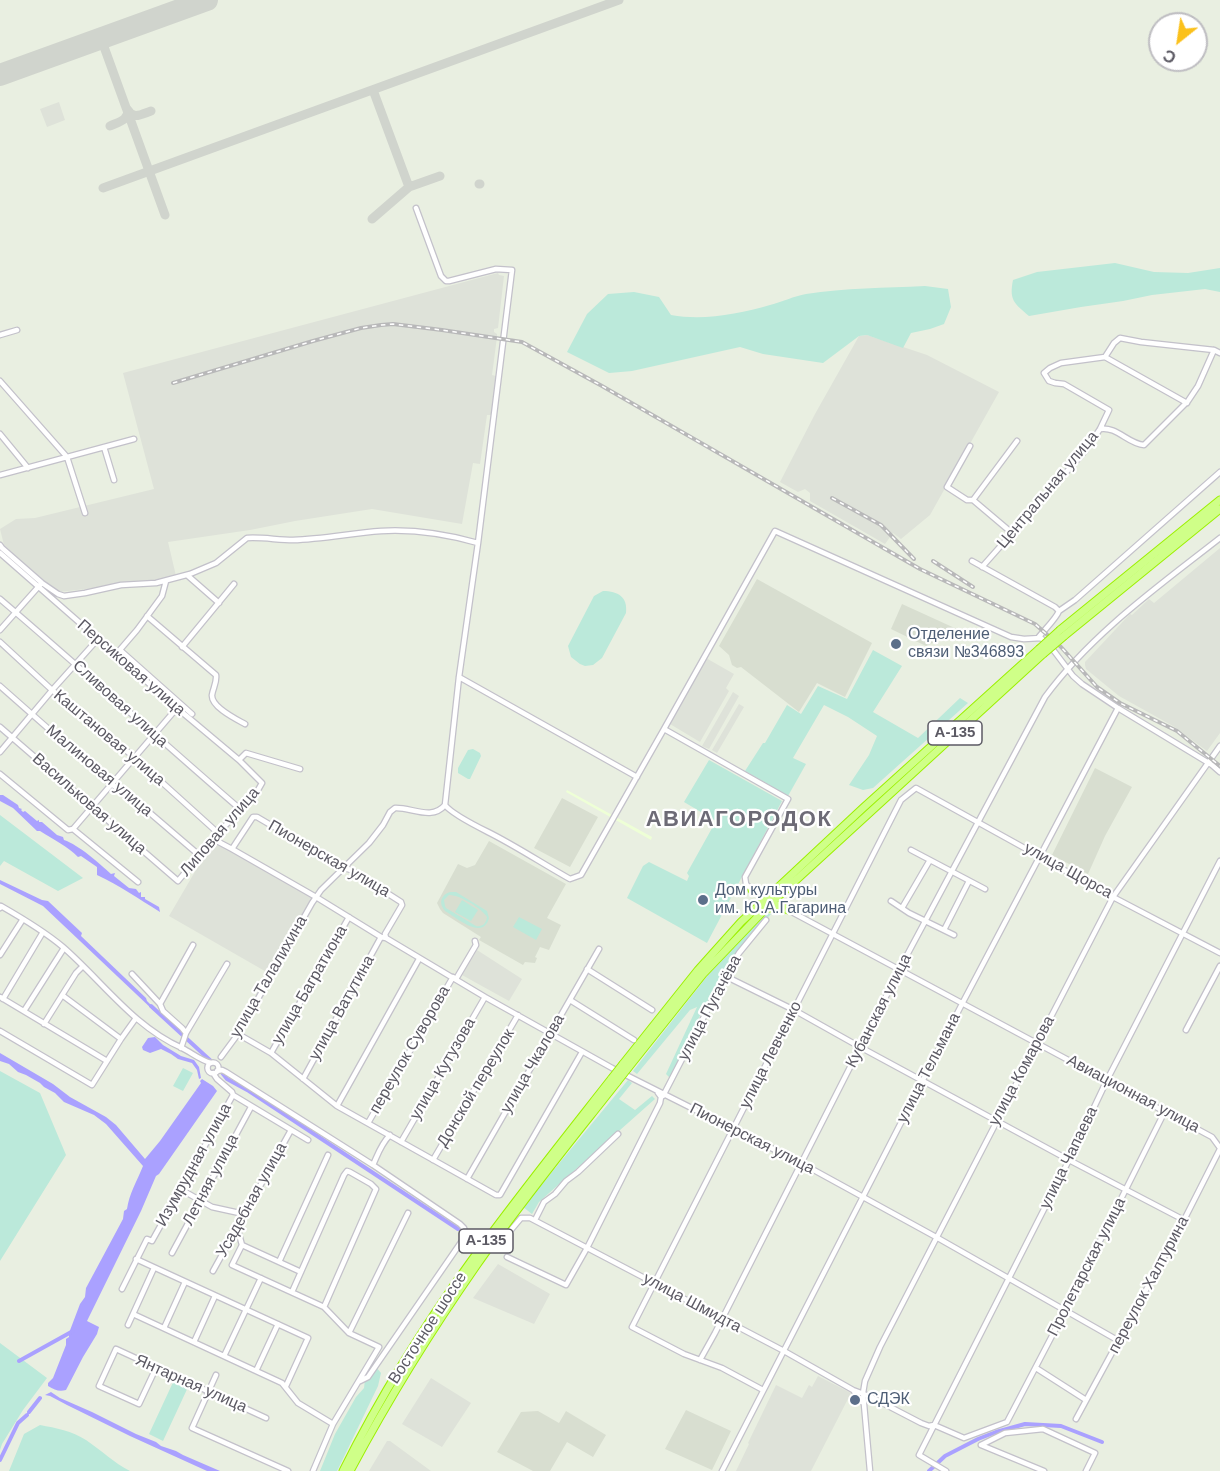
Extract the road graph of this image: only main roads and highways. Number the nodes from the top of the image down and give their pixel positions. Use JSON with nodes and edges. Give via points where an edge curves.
{"nodes":[{"id":1,"x":1220,"y":500,"type":"edge"},
{"id":2,"x":1220,"y":509,"type":"edge"},
{"id":3,"x":1062,"y":633,"type":"junction"},
{"id":4,"x":826,"y":847,"type":"junction"},
{"id":5,"x":788,"y":878,"type":"junction"},
{"id":6,"x":798,"y":878,"type":"junction"},
{"id":7,"x":741,"y":922,"type":"junction"},
{"id":8,"x":752,"y":922,"type":"junction"},
{"id":9,"x":701,"y":972,"type":"junction"},
{"id":10,"x":615,"y":1080,"type":"junction"},
{"id":11,"x":342,"y":1471,"type":"edge"},
{"id":12,"x":350,"y":1471,"type":"edge"}],
"edges":[{"from":1,"to":3,"type":"highway","number":"А-135"},
{"from":2,"to":3,"type":"highway","number":"А-135"},
{"from":3,"to":4,"type":"highway","number":"А-135","bridge":true},
{"from":4,"to":5,"type":"highway","number":"А-135"},
{"from":4,"to":6,"type":"highway","number":"А-135"},
{"from":5,"to":7,"type":"highway","number":"А-135"},
{"from":5,"to":7,"type":"highway","via":[[766,893],[752,890],[758,901]]},
{"from":6,"to":8,"type":"highway","number":"А-135"},
{"from":6,"to":8,"type":"highway","via":[[783,898],[788,910],[774,905]]},
{"from":7,"to":9,"type":"highway","number":"А-135"},
{"from":8,"to":9,"type":"highway","number":"А-135"},
{"from":9,"to":10,"type":"highway","number":"А-135","bridge":true},
{"from":10,"to":11,"type":"highway","name":"Восточное шоссе","number":"А-135","via":[[464,1270],[405,1359]]},
{"from":10,"to":12,"type":"highway","name":"Восточное шоссе","number":"А-135","via":[[477,1264],[411,1363]]}]}
